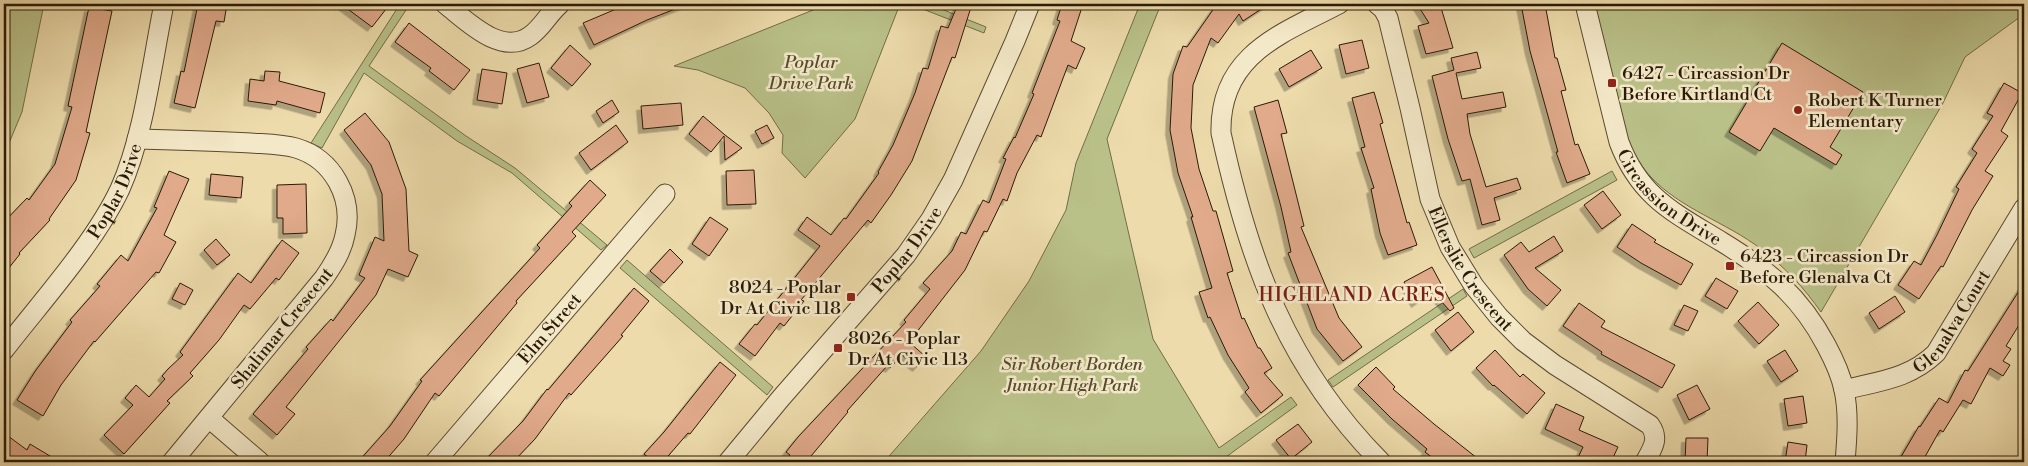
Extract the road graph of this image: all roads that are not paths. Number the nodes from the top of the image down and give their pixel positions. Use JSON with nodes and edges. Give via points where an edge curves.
{"nodes":[{"id":1,"x":164,"y":4,"type":"edge"},
{"id":2,"x":444,"y":4,"type":"edge"},
{"id":3,"x":560,"y":4,"type":"edge"},
{"id":4,"x":1030,"y":4,"type":"edge"},
{"id":5,"x":1339,"y":4,"type":"edge"},
{"id":6,"x":1377,"y":4,"type":"edge"},
{"id":7,"x":1585,"y":4,"type":"edge"},
{"id":8,"x":137,"y":139,"type":"junction"},
{"id":9,"x":665,"y":194,"type":"dead end"},
{"id":10,"x":2024,"y":208,"type":"edge"},
{"id":11,"x":4,"y":350,"type":"edge"},
{"id":12,"x":1844,"y":390,"type":"junction"},
{"id":13,"x":209,"y":418,"type":"junction"},
{"id":14,"x":172,"y":462,"type":"edge"},
{"id":15,"x":260,"y":462,"type":"edge"},
{"id":16,"x":435,"y":462,"type":"edge"},
{"id":17,"x":728,"y":462,"type":"edge"},
{"id":18,"x":1381,"y":462,"type":"edge"},
{"id":19,"x":1644,"y":462,"type":"edge"},
{"id":20,"x":1845,"y":462,"type":"edge"}],
"edges":[{"from":1,"to":8,"type":"street","name":"Poplar Drive"},
{"from":2,"to":3,"type":"street","via":[[487,36],[502,42],[515,42],[530,36]]},
{"from":4,"to":17,"type":"street","name":"Poplar Drive","via":[[953,180],[931,219],[906,255]]},
{"from":5,"to":18,"type":"street","via":[[1272,40],[1249,57],[1229,87],[1221,132],[1247,234],[1290,342],[1320,391]]},
{"from":6,"to":19,"type":"street","name":"Ellerslie Crescent","via":[[1388,18],[1430,199],[1459,263],[1488,304],[1523,341],[1650,425],[1656,440]]},
{"from":7,"to":12,"type":"street","name":"Circassion Drive","via":[[1619,142],[1637,178],[1663,205],[1749,259],[1801,304],[1833,358]]},
{"from":8,"to":11,"type":"street","name":"Poplar Drive","via":[[108,212]]},
{"from":8,"to":13,"type":"street","name":"Shalimar Crescent","via":[[295,148],[313,155],[329,169],[345,195],[345,235],[337,258]]},
{"from":9,"to":16,"type":"street","name":"Elm Street"},
{"from":10,"to":12,"type":"street","name":"Glenalva Court","via":[[1936,353],[1908,373]]},
{"from":12,"to":20,"type":"street","name":"Circassion Drive","via":[[1847,425]]},
{"from":13,"to":14,"type":"street","name":"Shalimar Crescent"},
{"from":13,"to":15,"type":"street"}]}
